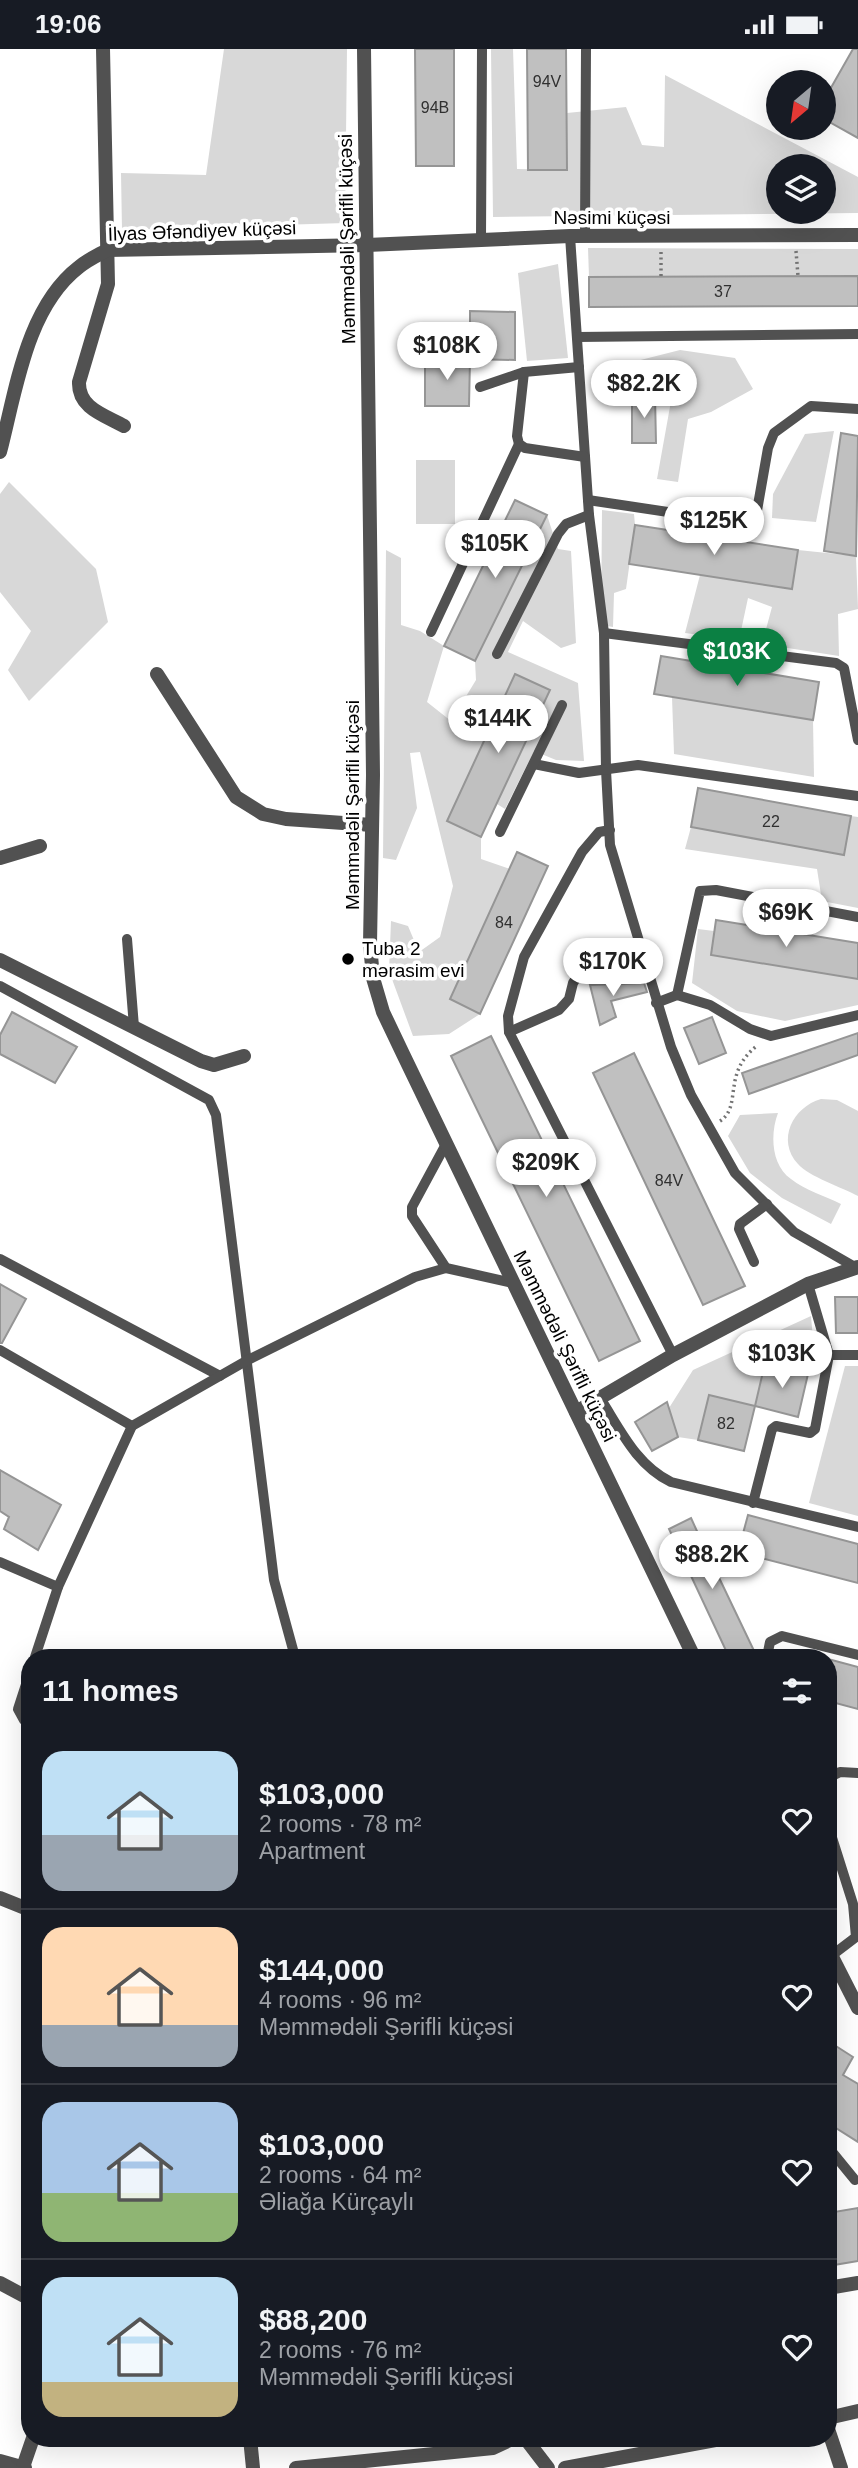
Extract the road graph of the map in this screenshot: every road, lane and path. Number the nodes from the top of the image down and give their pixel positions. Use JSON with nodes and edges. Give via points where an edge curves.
{"nodes":[{"id":1,"x":103,"y":49,"type":"edge"},
{"id":2,"x":364,"y":49,"type":"edge"},
{"id":3,"x":482,"y":49,"type":"edge"},
{"id":4,"x":586,"y":49,"type":"edge"},
{"id":5,"x":858,"y":235,"type":"edge"},
{"id":6,"x":578,"y":236,"type":"junction"},
{"id":7,"x":481,"y":238,"type":"junction"},
{"id":8,"x":366,"y":245,"type":"junction"},
{"id":9,"x":661,"y":248,"type":"dead end"},
{"id":10,"x":796,"y":249,"type":"dead end"},
{"id":11,"x":107,"y":250,"type":"junction"},
{"id":12,"x":798,"y":276,"type":"dead end"},
{"id":13,"x":661,"y":277,"type":"dead end"},
{"id":14,"x":858,"y":334,"type":"edge"},
{"id":15,"x":577,"y":337,"type":"junction"},
{"id":16,"x":579,"y":367,"type":"junction"},
{"id":17,"x":524,"y":372,"type":"junction"},
{"id":18,"x":480,"y":387,"type":"dead end"},
{"id":19,"x":858,"y":409,"type":"edge"},
{"id":20,"x":124,"y":426,"type":"dead end"},
{"id":21,"x":519,"y":444,"type":"junction"},
{"id":22,"x":0,"y":452,"type":"edge"},
{"id":23,"x":585,"y":457,"type":"junction"},
{"id":24,"x":588,"y":500,"type":"junction"},
{"id":25,"x":589,"y":515,"type":"junction"},
{"id":26,"x":431,"y":632,"type":"dead end"},
{"id":27,"x":604,"y":633,"type":"junction"},
{"id":28,"x":497,"y":654,"type":"dead end"},
{"id":29,"x":157,"y":674,"type":"dead end"},
{"id":30,"x":562,"y":705,"type":"dead end"},
{"id":31,"x":858,"y":740,"type":"edge"},
{"id":32,"x":534,"y":764,"type":"junction"},
{"id":33,"x":606,"y":770,"type":"junction"},
{"id":34,"x":858,"y":796,"type":"edge"},
{"id":35,"x":372,"y":825,"type":"junction"},
{"id":36,"x":610,"y":830,"type":"junction"},
{"id":37,"x":500,"y":832,"type":"dead end"},
{"id":38,"x":40,"y":846,"type":"dead end"},
{"id":39,"x":0,"y":858,"type":"edge"},
{"id":40,"x":858,"y":916,"type":"edge"},
{"id":41,"x":127,"y":939,"type":"dead end"},
{"id":42,"x":641,"y":948,"type":"junction"},
{"id":43,"x":0,"y":960,"type":"edge"},
{"id":44,"x":0,"y":986,"type":"edge"},
{"id":45,"x":677,"y":995,"type":"junction"},
{"id":46,"x":656,"y":1003,"type":"junction"},
{"id":47,"x":858,"y":1015,"type":"edge"},
{"id":48,"x":134,"y":1027,"type":"junction"},
{"id":49,"x":509,"y":1032,"type":"junction"},
{"id":50,"x":771,"y":1035,"type":"junction"},
{"id":51,"x":244,"y":1056,"type":"dead end"},
{"id":52,"x":710,"y":1128,"type":"junction"},
{"id":53,"x":446,"y":1144,"type":"junction"},
{"id":54,"x":767,"y":1204,"type":"junction"},
{"id":55,"x":0,"y":1259,"type":"edge"},
{"id":56,"x":754,"y":1262,"type":"dead end"},
{"id":57,"x":857,"y":1267,"type":"edge"},
{"id":58,"x":446,"y":1268,"type":"junction"},
{"id":59,"x":513,"y":1283,"type":"junction"},
{"id":60,"x":808,"y":1285,"type":"junction"},
{"id":61,"x":0,"y":1350,"type":"edge"},
{"id":62,"x":673,"y":1355,"type":"junction"},
{"id":63,"x":829,"y":1355,"type":"junction"},
{"id":64,"x":858,"y":1355,"type":"edge"},
{"id":65,"x":246,"y":1361,"type":"junction"},
{"id":66,"x":220,"y":1376,"type":"junction"},
{"id":67,"x":600,"y":1398,"type":"junction"},
{"id":68,"x":576,"y":1412,"type":"junction"},
{"id":69,"x":132,"y":1426,"type":"junction"},
{"id":70,"x":753,"y":1503,"type":"junction"},
{"id":71,"x":858,"y":1527,"type":"edge"},
{"id":72,"x":0,"y":1562,"type":"edge"},
{"id":73,"x":58,"y":1587,"type":"junction"},
{"id":74,"x":38,"y":1649,"type":"edge"},
{"id":75,"x":293,"y":1649,"type":"edge"},
{"id":76,"x":690,"y":1649,"type":"edge"},
{"id":77,"x":769,"y":1649,"type":"edge"},
{"id":78,"x":834,"y":1649,"type":"edge"},
{"id":79,"x":837,"y":1650,"type":"edge"},
{"id":80,"x":858,"y":1655,"type":"edge"},
{"id":81,"x":858,"y":1773,"type":"edge"},
{"id":82,"x":837,"y":1774,"type":"edge"},
{"id":83,"x":837,"y":1853,"type":"edge"},
{"id":84,"x":0,"y":1898,"type":"edge"},
{"id":85,"x":21,"y":1906,"type":"edge"},
{"id":86,"x":857,"y":1936,"type":"edge"},
{"id":87,"x":837,"y":1950,"type":"edge"},
{"id":88,"x":837,"y":1970,"type":"edge"},
{"id":89,"x":858,"y":2008,"type":"edge"},
{"id":90,"x":837,"y":2158,"type":"edge"},
{"id":91,"x":855,"y":2180,"type":"dead end"},
{"id":92,"x":0,"y":2283,"type":"edge"},
{"id":93,"x":858,"y":2283,"type":"edge"},
{"id":94,"x":837,"y":2286,"type":"edge"},
{"id":95,"x":21,"y":2294,"type":"edge"},
{"id":96,"x":858,"y":2411,"type":"edge"},
{"id":97,"x":837,"y":2416,"type":"edge"},
{"id":98,"x":30,"y":2447,"type":"edge"},
{"id":99,"x":251,"y":2447,"type":"edge"},
{"id":100,"x":495,"y":2447,"type":"edge"},
{"id":101,"x":532,"y":2447,"type":"edge"},
{"id":102,"x":678,"y":2447,"type":"edge"},
{"id":103,"x":834,"y":2447,"type":"edge"},
{"id":104,"x":0,"y":2461,"type":"edge"},
{"id":105,"x":24,"y":2468,"type":"edge"},
{"id":106,"x":253,"y":2468,"type":"edge"},
{"id":107,"x":296,"y":2468,"type":"edge"},
{"id":108,"x":548,"y":2468,"type":"edge"},
{"id":109,"x":565,"y":2468,"type":"edge"},
{"id":110,"x":841,"y":2468,"type":"edge"}],
"edges":[{"from":1,"to":11,"type":"street"},
{"from":2,"to":8,"type":"street","name":"Məmmədəli Şərifli küçəsi"},
{"from":3,"to":7,"type":"lane"},
{"from":4,"to":6,"type":"lane"},
{"from":5,"to":6,"type":"street","name":"Nəsimi küçəsi"},
{"from":6,"to":7,"type":"street","name":"Nəsimi küçəsi"},
{"from":6,"to":15,"type":"lane"},
{"from":7,"to":8,"type":"street","name":"Nəsimi küçəsi"},
{"from":8,"to":11,"type":"street","name":"İlyas Əfəndiyev küçəsi"},
{"from":8,"to":35,"type":"street","name":"Məmmədəli Şərifli küçəsi"},
{"from":9,"to":13,"type":"path"},
{"from":10,"to":12,"type":"path"},
{"from":11,"to":20,"type":"street","via":[[108,283],[78,395],[84,404]]},
{"from":11,"to":22,"type":"street","name":"İlyas Əfəndiyev küçəsi","via":[[78,267],[38,319]]},
{"from":14,"to":15,"type":"lane"},
{"from":15,"to":16,"type":"lane"},
{"from":16,"to":17,"type":"lane"},
{"from":16,"to":23,"type":"lane"},
{"from":17,"to":18,"type":"lane"},
{"from":17,"to":21,"type":"lane"},
{"from":19,"to":24,"type":"lane","via":[[811,406],[774,433],[755,521],[748,524]]},
{"from":21,"to":23,"type":"lane"},
{"from":21,"to":26,"type":"lane"},
{"from":23,"to":24,"type":"lane"},
{"from":24,"to":25,"type":"lane"},
{"from":25,"to":27,"type":"lane"},
{"from":25,"to":28,"type":"lane","via":[[566,524],[558,534]]},
{"from":27,"to":31,"type":"lane","via":[[836,663],[844,668]]},
{"from":27,"to":33,"type":"lane"},
{"from":29,"to":35,"type":"street","via":[[236,797],[263,814],[286,819]]},
{"from":30,"to":32,"type":"lane"},
{"from":32,"to":33,"type":"lane","via":[[579,773]]},
{"from":32,"to":37,"type":"lane"},
{"from":33,"to":34,"type":"lane","via":[[638,765]]},
{"from":33,"to":36,"type":"lane"},
{"from":35,"to":53,"type":"street","name":"Məmmədəli Şərifli küçəsi","via":[[373,978],[383,1012]]},
{"from":36,"to":42,"type":"lane","via":[[610,845]]},
{"from":36,"to":49,"type":"lane","via":[[599,832],[582,852],[524,957],[508,1016]]},
{"from":38,"to":39,"type":"street"},
{"from":40,"to":45,"type":"lane","via":[[700,891]]},
{"from":41,"to":48,"type":"lane"},
{"from":42,"to":46,"type":"lane"},
{"from":42,"to":49,"type":"lane","via":[[583,967],[559,1010]]},
{"from":43,"to":48,"type":"street"},
{"from":44,"to":65,"type":"lane","via":[[209,1100],[216,1115]]},
{"from":45,"to":46,"type":"lane"},
{"from":45,"to":50,"type":"lane","via":[[710,1005],[750,1029]]},
{"from":46,"to":52,"type":"lane","via":[[670,1047]]},
{"from":47,"to":50,"type":"lane"},
{"from":48,"to":51,"type":"street","via":[[214,1065]]},
{"from":49,"to":62,"type":"lane"},
{"from":50,"to":52,"type":"path","via":[[740,1060],[726,1117]]},
{"from":52,"to":54,"type":"lane","via":[[735,1173]]},
{"from":53,"to":58,"type":"lane","via":[[412,1207],[412,1216]]},
{"from":53,"to":59,"type":"street","name":"Məmmədəli Şərifli küçəsi"},
{"from":54,"to":56,"type":"lane","via":[[740,1224]]},
{"from":54,"to":57,"type":"lane","via":[[794,1232]]},
{"from":55,"to":66,"type":"lane"},
{"from":57,"to":60,"type":"street"},
{"from":58,"to":59,"type":"lane"},
{"from":58,"to":65,"type":"lane","via":[[415,1277]]},
{"from":59,"to":68,"type":"street","name":"Məmmədəli Şərifli küçəsi"},
{"from":60,"to":62,"type":"street"},
{"from":60,"to":63,"type":"lane"},
{"from":61,"to":69,"type":"lane"},
{"from":62,"to":67,"type":"street"},
{"from":63,"to":64,"type":"lane"},
{"from":63,"to":70,"type":"lane","via":[[816,1429],[810,1433],[772,1429]]},
{"from":65,"to":66,"type":"lane"},
{"from":65,"to":75,"type":"lane","via":[[274,1580]]},
{"from":66,"to":69,"type":"lane"},
{"from":67,"to":68,"type":"street"},
{"from":67,"to":70,"type":"lane","via":[[642,1464],[653,1473]]},
{"from":68,"to":76,"type":"street","name":"Məmmədəli Şərifli küçəsi"},
{"from":69,"to":73,"type":"lane"},
{"from":70,"to":71,"type":"lane"},
{"from":72,"to":73,"type":"lane"},
{"from":73,"to":74,"type":"lane"},
{"from":77,"to":78,"type":"lane","via":[[770,1642],[782,1636]]},
{"from":79,"to":80,"type":"lane"},
{"from":81,"to":82,"type":"lane"},
{"from":83,"to":86,"type":"lane","via":[[853,1904]]},
{"from":84,"to":85,"type":"street"},
{"from":86,"to":87,"type":"lane"},
{"from":88,"to":89,"type":"street"},
{"from":90,"to":91,"type":"lane"},
{"from":92,"to":95,"type":"street"},
{"from":93,"to":94,"type":"street"},
{"from":96,"to":97,"type":"street"},
{"from":98,"to":105,"type":"street"},
{"from":99,"to":106,"type":"street"},
{"from":100,"to":107,"type":"street"},
{"from":101,"to":108,"type":"street"},
{"from":102,"to":109,"type":"street"},
{"from":103,"to":110,"type":"street"},
{"from":104,"to":105,"type":"street"}]}
